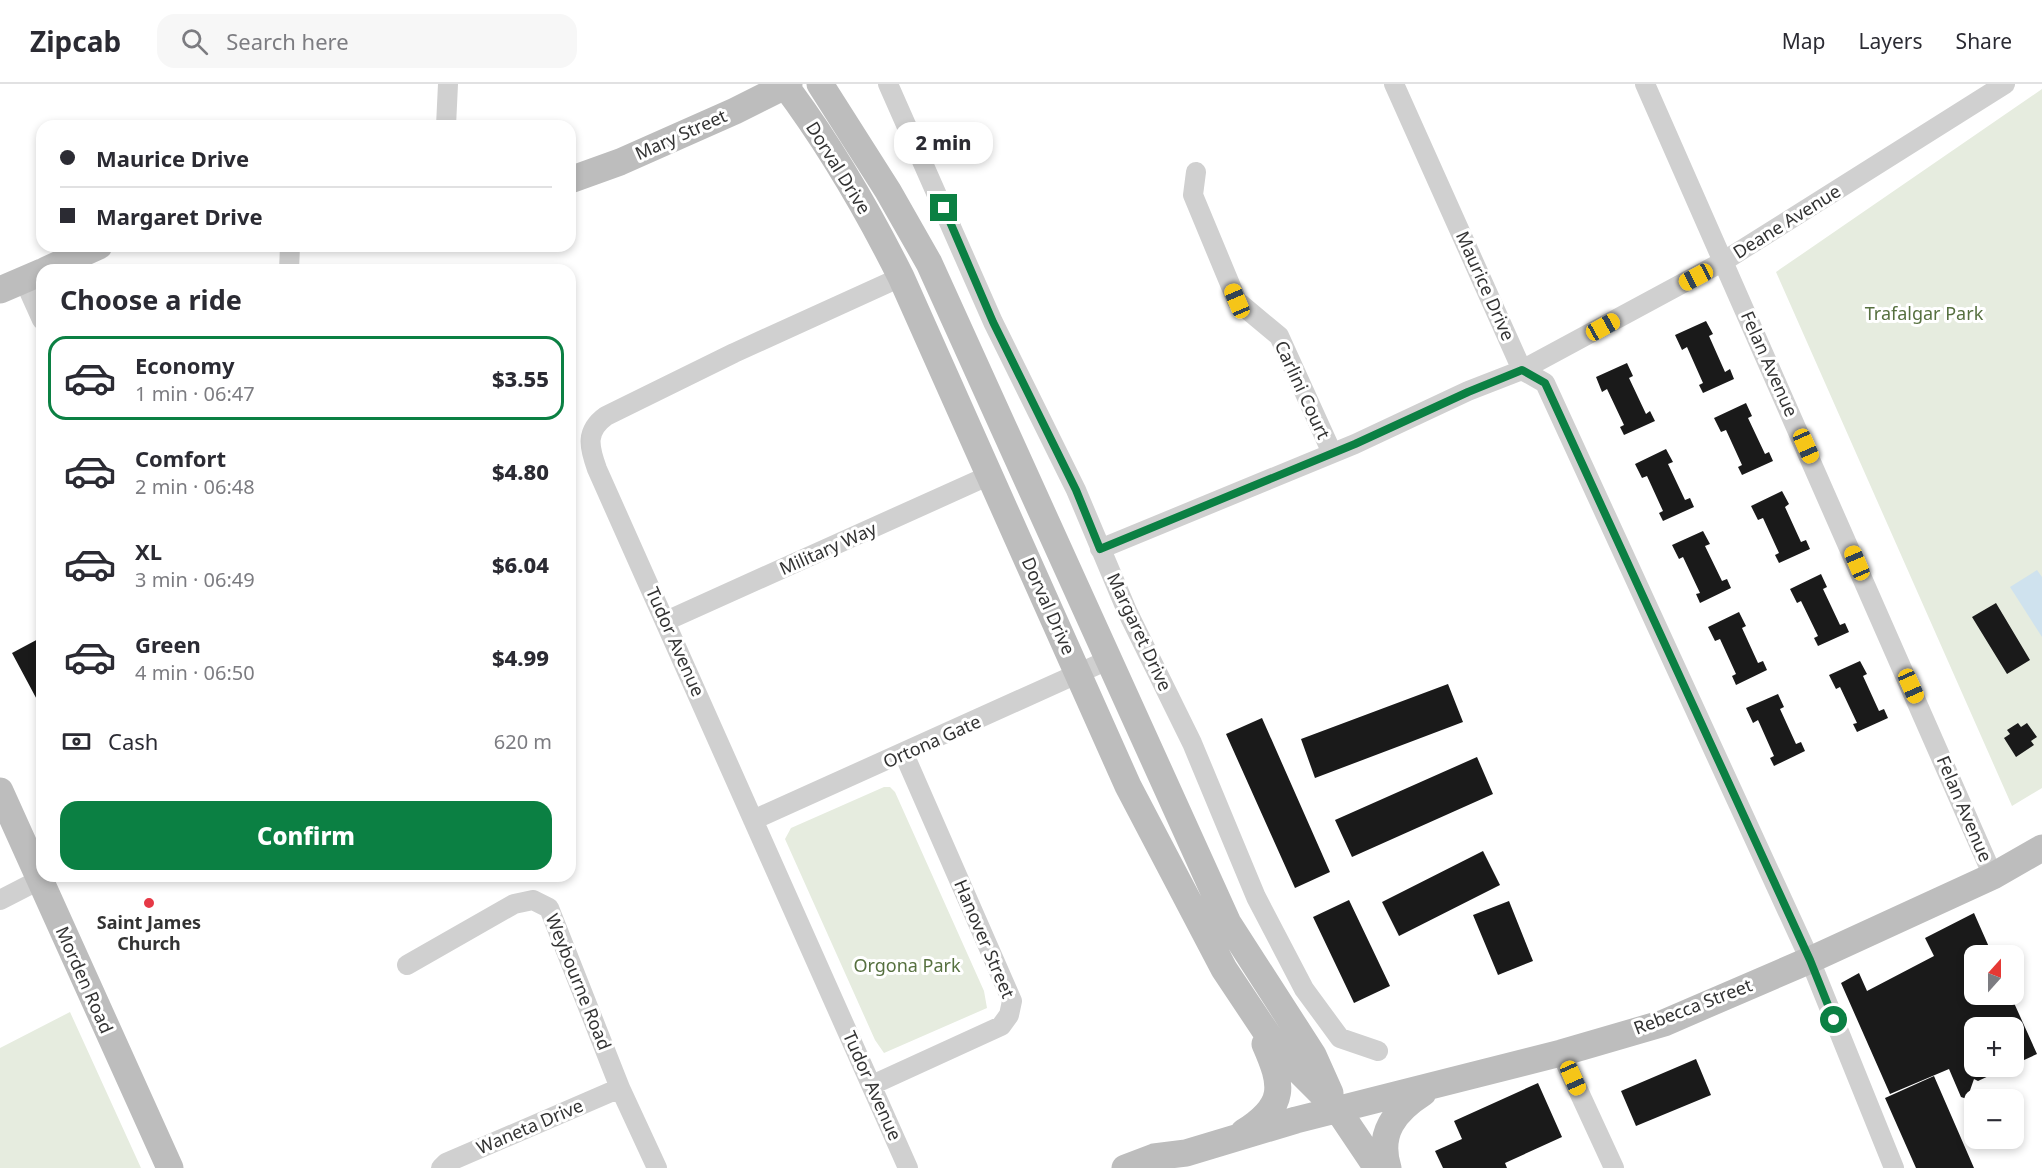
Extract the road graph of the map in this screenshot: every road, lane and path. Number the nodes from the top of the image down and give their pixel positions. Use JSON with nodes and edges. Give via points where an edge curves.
{"nodes":[{"id":1,"x":448,"y":84,"type":"edge"},
{"id":2,"x":786,"y":84,"type":"edge"},
{"id":3,"x":820,"y":84,"type":"edge"},
{"id":4,"x":888,"y":84,"type":"edge"},
{"id":5,"x":1394,"y":84,"type":"edge"},
{"id":6,"x":1645,"y":84,"type":"edge"},
{"id":7,"x":2005,"y":84,"type":"edge"},
{"id":8,"x":446,"y":120,"type":"edge"},
{"id":9,"x":1196,"y":172,"type":"dead end"},
{"id":10,"x":576,"y":178,"type":"edge"},
{"id":11,"x":86,"y":252,"type":"edge"},
{"id":12,"x":1724,"y":261,"type":"junction"},
{"id":13,"x":59,"y":264,"type":"edge"},
{"id":14,"x":901,"y":277,"type":"junction"},
{"id":15,"x":28,"y":278,"type":"edge"},
{"id":16,"x":36,"y":302,"type":"edge"},
{"id":17,"x":1522,"y":370,"type":"junction"},
{"id":18,"x":1332,"y":453,"type":"junction"},
{"id":19,"x":990,"y":475,"type":"junction"},
{"id":20,"x":1100,"y":549,"type":"junction"},
{"id":21,"x":666,"y":621,"type":"junction"},
{"id":22,"x":1108,"y":660,"type":"junction"},
{"id":23,"x":1078,"y":675,"type":"junction"},
{"id":24,"x":904,"y":754,"type":"junction"},
{"id":25,"x":0,"y":791,"type":"edge"},
{"id":26,"x":753,"y":820,"type":"junction"},
{"id":27,"x":2042,"y":848,"type":"edge"},
{"id":28,"x":36,"y":873,"type":"edge"},
{"id":29,"x":1993,"y":876,"type":"junction"},
{"id":30,"x":36,"y":882,"type":"edge"},
{"id":31,"x":40,"y":882,"type":"edge"},
{"id":32,"x":0,"y":900,"type":"edge"},
{"id":33,"x":1810,"y":960,"type":"junction"},
{"id":34,"x":407,"y":965,"type":"dead end"},
{"id":35,"x":1251,"y":1012,"type":"junction"},
{"id":36,"x":1378,"y":1051,"type":"dead end"},
{"id":37,"x":1561,"y":1053,"type":"junction"},
{"id":38,"x":1437,"y":1083,"type":"junction"},
{"id":39,"x":872,"y":1085,"type":"junction"},
{"id":40,"x":620,"y":1088,"type":"junction"},
{"id":41,"x":1338,"y":1110,"type":"junction"},
{"id":42,"x":1230,"y":1141,"type":"junction"},
{"id":43,"x":1179,"y":1161,"type":"edge"},
{"id":44,"x":170,"y":1168,"type":"edge"},
{"id":45,"x":441,"y":1168,"type":"edge"},
{"id":46,"x":657,"y":1168,"type":"edge"},
{"id":47,"x":908,"y":1168,"type":"edge"},
{"id":48,"x":1125,"y":1168,"type":"edge"},
{"id":49,"x":1377,"y":1168,"type":"edge"},
{"id":50,"x":1388,"y":1168,"type":"edge"},
{"id":51,"x":1614,"y":1168,"type":"edge"},
{"id":52,"x":1894,"y":1168,"type":"edge"}],
"edges":[{"from":1,"to":8,"type":"street"},
{"from":2,"to":10,"type":"main road","name":"Mary Street","via":[[641,153]]},
{"from":2,"to":14,"type":"main road","name":"Dorval Drive"},
{"from":3,"to":22,"type":"main road","name":"Dorval Drive","via":[[929,263]]},
{"from":4,"to":20,"type":"street","name":"Margaret Drive","via":[[993,322],[1076,490]]},
{"from":5,"to":17,"type":"street","name":"Maurice Drive"},
{"from":6,"to":12,"type":"street","name":"Felan Avenue"},
{"from":7,"to":12,"type":"street","name":"Deane Avenue"},
{"from":9,"to":18,"type":"street","name":"Carlini Court","via":[[1193,195],[1237,301],[1279,336]]},
{"from":11,"to":13,"type":"main road"},
{"from":12,"to":17,"type":"street","name":"Deane Avenue"},
{"from":12,"to":29,"type":"street","name":"Felan Avenue"},
{"from":14,"to":19,"type":"main road","name":"Dorval Drive"},
{"from":14,"to":21,"type":"street","name":"Tudor Avenue","via":[[734,353],[606,416],[594,426],[590,450]]},
{"from":15,"to":16,"type":"street"},
{"from":17,"to":18,"type":"street","name":"Deane Avenue"},
{"from":17,"to":33,"type":"street","via":[[1545,383]]},
{"from":18,"to":20,"type":"street","name":"Deane Avenue"},
{"from":19,"to":21,"type":"street","name":"Military Way"},
{"from":19,"to":23,"type":"main road","name":"Dorval Drive"},
{"from":20,"to":36,"type":"street","name":"Margaret Drive","via":[[1192,743],[1256,897],[1304,989],[1340,1038]]},
{"from":21,"to":26,"type":"street","name":"Tudor Avenue"},
{"from":22,"to":23,"type":"street","name":"Ortona Gate"},
{"from":22,"to":41,"type":"main road","name":"Dorval Drive","via":[[1228,923],[1313,1054]]},
{"from":23,"to":24,"type":"street","name":"Ortona Gate"},
{"from":23,"to":35,"type":"main road","name":"Dorval Drive","via":[[1128,786],[1224,969]]},
{"from":24,"to":26,"type":"street","name":"Ortona Gate"},
{"from":24,"to":39,"type":"street","name":"Hanover Street","via":[[1012,1001],[1001,1026]]},
{"from":25,"to":28,"type":"main road","name":"Morden Road"},
{"from":26,"to":39,"type":"street","name":"Tudor Avenue"},
{"from":27,"to":29,"type":"main road","name":"Rebecca Street"},
{"from":29,"to":33,"type":"main road","name":"Rebecca Street"},
{"from":30,"to":32,"type":"street"},
{"from":31,"to":44,"type":"main road","name":"Morden Road"},
{"from":33,"to":37,"type":"main road","name":"Rebecca Street","via":[[1664,1023]]},
{"from":33,"to":52,"type":"street"},
{"from":34,"to":40,"type":"street","name":"Weybourne Road","via":[[514,904],[533,900],[549,908]]},
{"from":35,"to":41,"type":"main road","name":"Dorval Drive","via":[[1278,1050]]},
{"from":35,"to":42,"type":"main road","via":[[1280,1082],[1266,1113],[1253,1127]]},
{"from":37,"to":38,"type":"main road","name":"Rebecca Street"},
{"from":37,"to":51,"type":"street"},
{"from":38,"to":41,"type":"main road","name":"Rebecca Street"},
{"from":38,"to":50,"type":"main road","via":[[1391,1120],[1384,1148]]},
{"from":39,"to":47,"type":"street","name":"Tudor Avenue"},
{"from":40,"to":45,"type":"street","name":"Waneta Drive"},
{"from":40,"to":46,"type":"street","name":"Weybourne Road"},
{"from":41,"to":42,"type":"main road","name":"Rebecca Street"},
{"from":41,"to":49,"type":"main road","name":"Dorval Drive"},
{"from":42,"to":43,"type":"main road","name":"Rebecca Street"},
{"from":43,"to":48,"type":"main road","name":"Rebecca Street","via":[[1154,1157]]}]}
